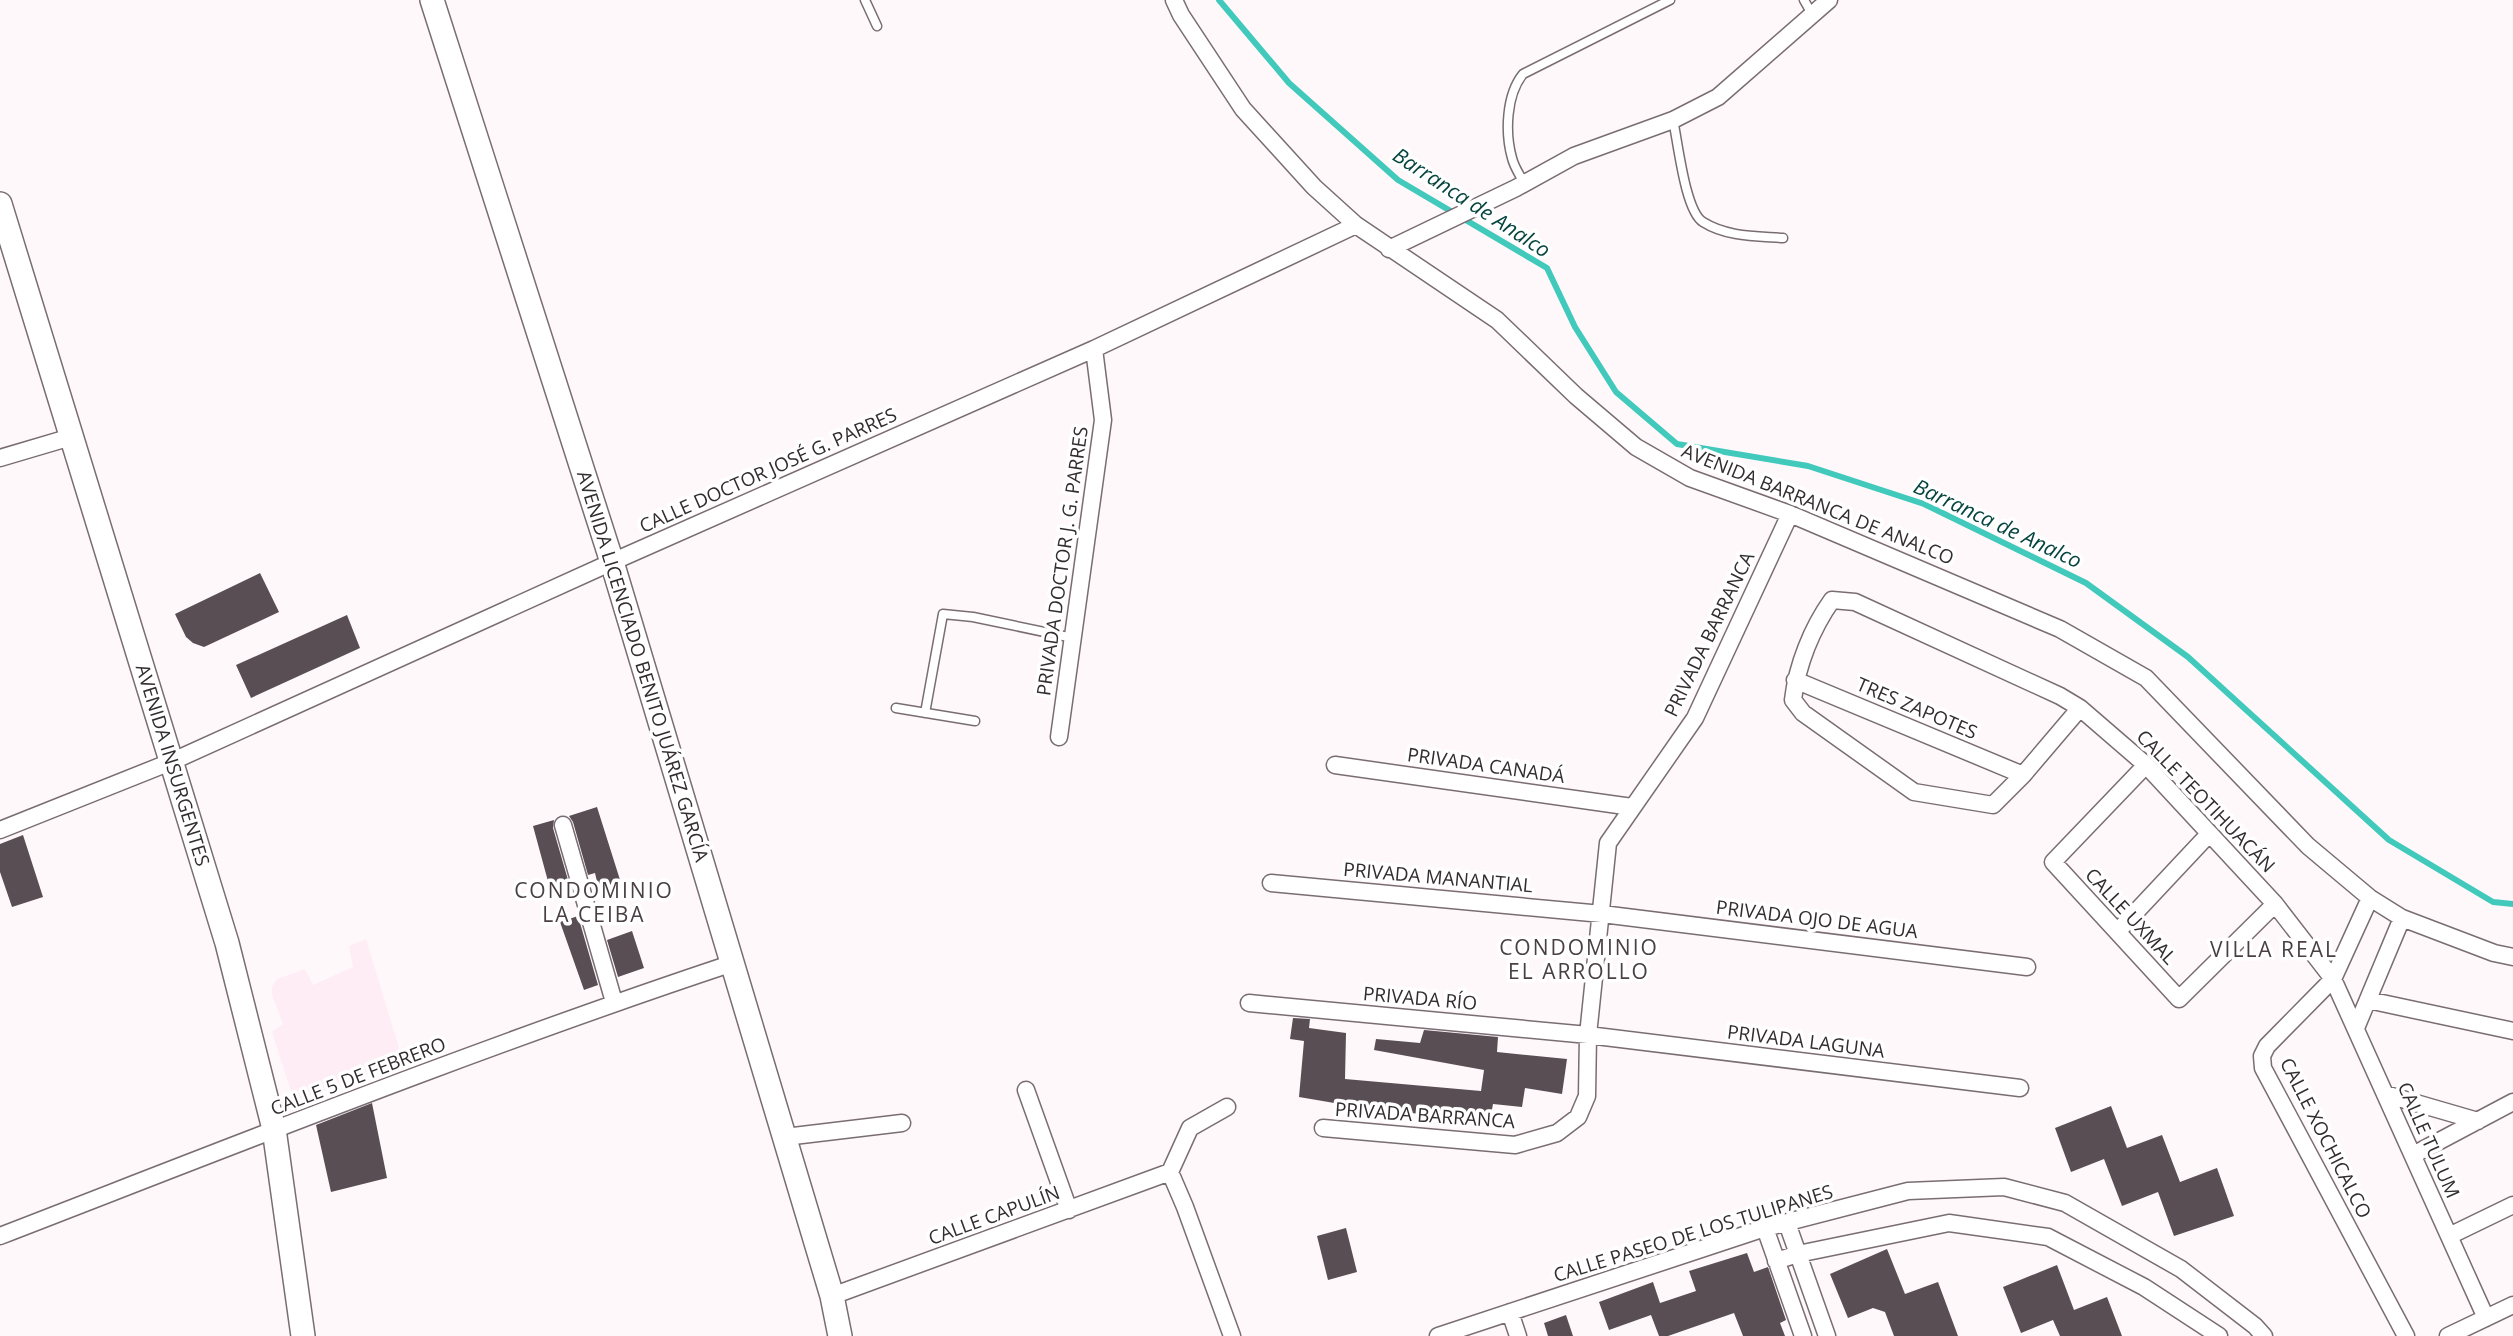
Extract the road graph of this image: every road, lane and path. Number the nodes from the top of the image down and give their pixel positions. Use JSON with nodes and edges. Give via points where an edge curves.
{"nodes":[{"id":1,"x":865,"y":0,"type":"edge"},
{"id":2,"x":1174,"y":0,"type":"edge"},
{"id":3,"x":1670,"y":0,"type":"edge"},
{"id":4,"x":434,"y":1,"type":"edge"},
{"id":5,"x":1816,"y":5,"type":"edge"},
{"id":6,"x":877,"y":26,"type":"dead end"},
{"id":7,"x":1673,"y":120,"type":"junction"},
{"id":8,"x":1520,"y":186,"type":"junction"},
{"id":9,"x":0,"y":204,"type":"edge"},
{"id":10,"x":1356,"y":225,"type":"junction"},
{"id":11,"x":1783,"y":239,"type":"dead end"},
{"id":12,"x":1389,"y":249,"type":"junction"},
{"id":13,"x":1094,"y":349,"type":"junction"},
{"id":14,"x":71,"y":437,"type":"junction"},
{"id":15,"x":0,"y":458,"type":"edge"},
{"id":16,"x":1790,"y":514,"type":"junction"},
{"id":17,"x":612,"y":562,"type":"junction"},
{"id":18,"x":1073,"y":638,"type":"junction"},
{"id":19,"x":1795,"y":680,"type":"junction"},
{"id":20,"x":896,"y":708,"type":"dead end"},
{"id":21,"x":2080,"y":708,"type":"junction"},
{"id":22,"x":925,"y":713,"type":"junction"},
{"id":23,"x":975,"y":721,"type":"dead end"},
{"id":24,"x":1059,"y":737,"type":"dead end"},
{"id":25,"x":173,"y":761,"type":"junction"},
{"id":26,"x":1335,"y":765,"type":"dead end"},
{"id":27,"x":2146,"y":765,"type":"junction"},
{"id":28,"x":2023,"y":775,"type":"junction"},
{"id":29,"x":1632,"y":807,"type":"junction"},
{"id":30,"x":563,"y":825,"type":"dead end"},
{"id":31,"x":0,"y":830,"type":"edge"},
{"id":32,"x":2209,"y":834,"type":"junction"},
{"id":33,"x":1271,"y":883,"type":"dead end"},
{"id":34,"x":2370,"y":898,"type":"junction"},
{"id":35,"x":2275,"y":904,"type":"junction"},
{"id":36,"x":1602,"y":914,"type":"junction"},
{"id":37,"x":2402,"y":918,"type":"junction"},
{"id":38,"x":2118,"y":931,"type":"junction"},
{"id":39,"x":2513,"y":957,"type":"edge"},
{"id":40,"x":733,"y":963,"type":"junction"},
{"id":41,"x":2026,"y":967,"type":"dead end"},
{"id":42,"x":2333,"y":978,"type":"junction"},
{"id":43,"x":2368,"y":1000,"type":"junction"},
{"id":44,"x":614,"y":1002,"type":"junction"},
{"id":45,"x":1249,"y":1003,"type":"dead end"},
{"id":46,"x":2356,"y":1028,"type":"junction"},
{"id":47,"x":2513,"y":1031,"type":"edge"},
{"id":48,"x":1588,"y":1035,"type":"junction"},
{"id":49,"x":2020,"y":1088,"type":"dead end"},
{"id":50,"x":1026,"y":1090,"type":"dead end"},
{"id":51,"x":2385,"y":1094,"type":"junction"},
{"id":52,"x":2513,"y":1102,"type":"edge"},
{"id":53,"x":1227,"y":1107,"type":"dead end"},
{"id":54,"x":2478,"y":1121,"type":"junction"},
{"id":55,"x":902,"y":1123,"type":"dead end"},
{"id":56,"x":1323,"y":1128,"type":"dead end"},
{"id":57,"x":274,"y":1129,"type":"junction"},
{"id":58,"x":785,"y":1137,"type":"junction"},
{"id":59,"x":2413,"y":1156,"type":"junction"},
{"id":60,"x":1170,"y":1172,"type":"junction"},
{"id":61,"x":2513,"y":1205,"type":"edge"},
{"id":62,"x":1069,"y":1210,"type":"junction"},
{"id":63,"x":1787,"y":1223,"type":"junction"},
{"id":64,"x":1765,"y":1228,"type":"junction"},
{"id":65,"x":0,"y":1236,"type":"edge"},
{"id":66,"x":2449,"y":1236,"type":"junction"},
{"id":67,"x":1798,"y":1254,"type":"junction"},
{"id":68,"x":1776,"y":1261,"type":"junction"},
{"id":69,"x":832,"y":1296,"type":"junction"},
{"id":70,"x":2513,"y":1305,"type":"edge"},
{"id":71,"x":1510,"y":1312,"type":"junction"},
{"id":72,"x":2486,"y":1318,"type":"junction"},
{"id":73,"x":303,"y":1336,"type":"edge"},
{"id":74,"x":840,"y":1336,"type":"edge"},
{"id":75,"x":1231,"y":1336,"type":"edge"},
{"id":76,"x":1438,"y":1336,"type":"edge"},
{"id":77,"x":1518,"y":1336,"type":"edge"},
{"id":78,"x":1803,"y":1336,"type":"edge"},
{"id":79,"x":1827,"y":1336,"type":"edge"},
{"id":80,"x":2219,"y":1336,"type":"edge"},
{"id":81,"x":2264,"y":1336,"type":"edge"},
{"id":82,"x":2406,"y":1336,"type":"edge"},
{"id":83,"x":2448,"y":1336,"type":"edge"}],
"edges":[{"from":1,"to":6,"type":"lane"},
{"from":2,"to":10,"type":"street","name":"AVENIDA BARRANCA DE ANALCO","via":[[1243,109],[1314,187]]},
{"from":3,"to":8,"type":"lane","via":[[1523,74],[1514,84],[1508,113]]},
{"from":4,"to":17,"type":"main road","name":"AVENIDA LICENCIADO BENITO JUÁREZ GARCÍA"},
{"from":5,"to":7,"type":"street","via":[[1718,97]]},
{"from":7,"to":8,"type":"street","via":[[1574,156]]},
{"from":7,"to":11,"type":"lane","via":[[1691,205],[1701,221],[1731,233]]},
{"from":8,"to":12,"type":"street"},
{"from":9,"to":14,"type":"main road","name":"AVENIDA INSURGENTES"},
{"from":10,"to":12,"type":"street","name":"AVENIDA BARRANCA DE ANALCO"},
{"from":10,"to":13,"type":"street","name":"CALLE DOCTOR JOSÉ G. PARRES"},
{"from":12,"to":16,"type":"street","name":"AVENIDA BARRANCA DE ANALCO","via":[[1497,320],[1636,447],[1690,478]]},
{"from":13,"to":17,"type":"street","name":"CALLE DOCTOR JOSÉ G. PARRES"},
{"from":13,"to":18,"type":"street","name":"PRIVADA DOCTOR J. G. PARRES","via":[[1103,419]]},
{"from":14,"to":15,"type":"street"},
{"from":14,"to":25,"type":"main road","name":"AVENIDA INSURGENTES"},
{"from":16,"to":29,"type":"street","name":"PRIVADA BARRANCA","via":[[1695,718]]},
{"from":16,"to":34,"type":"street","name":"AVENIDA BARRANCA DE ANALCO","via":[[2060,629],[2146,678],[2308,846]]},
{"from":17,"to":25,"type":"street","name":"CALLE DOCTOR JOSÉ G. PARRES"},
{"from":17,"to":40,"type":"main road","name":"AVENIDA LICENCIADO BENITO JUÁREZ GARCÍA"},
{"from":18,"to":22,"type":"lane","via":[[943,614]]},
{"from":18,"to":24,"type":"street","name":"PRIVADA DOCTOR J. G. PARRES"},
{"from":19,"to":21,"type":"street","name":"CALLE TEOTIHUACÁN","via":[[1819,617],[1832,600],[1855,603]]},
{"from":19,"to":28,"type":"street","name":"TRES ZAPOTES"},
{"from":19,"to":28,"type":"street","via":[[1793,700],[1803,713],[1914,792],[1993,805]]},
{"from":20,"to":22,"type":"lane"},
{"from":21,"to":27,"type":"street","name":"CALLE TEOTIHUACÁN"},
{"from":21,"to":28,"type":"street"},
{"from":22,"to":23,"type":"lane"},
{"from":25,"to":31,"type":"street","name":"CALLE DOCTOR JOSÉ G. PARRES"},
{"from":25,"to":57,"type":"main road","name":"AVENIDA INSURGENTES","via":[[227,943]]},
{"from":26,"to":29,"type":"street","name":"PRIVADA CANADÁ"},
{"from":27,"to":32,"type":"street","name":"CALLE TEOTIHUACÁN"},
{"from":27,"to":38,"type":"street","name":"CALLE UXMAL","via":[[2053,862]]},
{"from":29,"to":36,"type":"street","name":"PRIVADA BARRANCA","via":[[1608,843]]},
{"from":30,"to":44,"type":"street"},
{"from":32,"to":35,"type":"street","name":"CALLE TEOTIHUACÁN"},
{"from":32,"to":38,"type":"street"},
{"from":33,"to":36,"type":"street","name":"PRIVADA MANANTIAL"},
{"from":34,"to":37,"type":"street","name":"AVENIDA BARRANCA DE ANALCO"},
{"from":34,"to":42,"type":"street","name":"CALLE XOCHICALCO"},
{"from":35,"to":38,"type":"street","name":"CALLE UXMAL","via":[[2179,999]]},
{"from":35,"to":42,"type":"street","name":"CALLE TEOTIHUACÁN"},
{"from":36,"to":41,"type":"street","name":"PRIVADA OJO DE AGUA"},
{"from":36,"to":48,"type":"street","name":"PRIVADA BARRANCA"},
{"from":37,"to":39,"type":"street","name":"AVENIDA BARRANCA DE ANALCO"},
{"from":37,"to":43,"type":"street"},
{"from":40,"to":44,"type":"street","name":"CALLE 5 DE FEBRERO"},
{"from":40,"to":58,"type":"main road","name":"AVENIDA LICENCIADO BENITO JUÁREZ GARCÍA"},
{"from":42,"to":46,"type":"street","name":"CALLE TULUM"},
{"from":42,"to":82,"type":"street","name":"CALLE XOCHICALCO","via":[[2267,1046],[2263,1068]]},
{"from":43,"to":46,"type":"street"},
{"from":43,"to":47,"type":"street"},
{"from":44,"to":57,"type":"street","name":"CALLE 5 DE FEBRERO"},
{"from":45,"to":48,"type":"street","name":"PRIVADA RÍO"},
{"from":46,"to":51,"type":"street","name":"CALLE TULUM"},
{"from":48,"to":49,"type":"street","name":"PRIVADA LAGUNA"},
{"from":48,"to":56,"type":"street","name":"PRIVADA BARRANCA","via":[[1587,1096],[1577,1117],[1557,1133],[1515,1145]]},
{"from":50,"to":62,"type":"street"},
{"from":51,"to":54,"type":"street"},
{"from":51,"to":59,"type":"street","name":"CALLE TULUM"},
{"from":52,"to":54,"type":"street"},
{"from":53,"to":60,"type":"street","via":[[1190,1128]]},
{"from":54,"to":59,"type":"street"},
{"from":55,"to":58,"type":"street"},
{"from":57,"to":65,"type":"street","name":"CALLE 5 DE FEBRERO"},
{"from":57,"to":73,"type":"main road","name":"AVENIDA INSURGENTES"},
{"from":58,"to":69,"type":"main road","name":"AVENIDA LICENCIADO BENITO JUÁREZ GARCÍA"},
{"from":59,"to":66,"type":"street","name":"CALLE TULUM"},
{"from":60,"to":62,"type":"street","name":"CALLE CAPULÍN"},
{"from":60,"to":75,"type":"street"},
{"from":61,"to":66,"type":"street"},
{"from":62,"to":69,"type":"street","name":"CALLE CAPULÍN"},
{"from":63,"to":64,"type":"street","name":"CALLE PASEO DE LOS TULIPANES"},
{"from":63,"to":67,"type":"street"},
{"from":63,"to":81,"type":"street","name":"CALLE PASEO DE LOS TULIPANES","via":[[1908,1191],[2004,1187],[2065,1203],[2169,1262]]},
{"from":64,"to":68,"type":"street"},
{"from":64,"to":71,"type":"street","name":"CALLE PASEO DE LOS TULIPANES"},
{"from":66,"to":72,"type":"street","name":"CALLE TULUM"},
{"from":67,"to":68,"type":"street"},
{"from":67,"to":79,"type":"street"},
{"from":67,"to":80,"type":"street","via":[[1949,1223],[2048,1237],[2144,1287]]},
{"from":68,"to":78,"type":"street"},
{"from":69,"to":74,"type":"main road","name":"AVENIDA LICENCIADO BENITO JUÁREZ GARCÍA"},
{"from":70,"to":72,"type":"street"},
{"from":71,"to":76,"type":"street","name":"CALLE PASEO DE LOS TULIPANES"},
{"from":71,"to":77,"type":"street"},
{"from":72,"to":83,"type":"street"}]}
